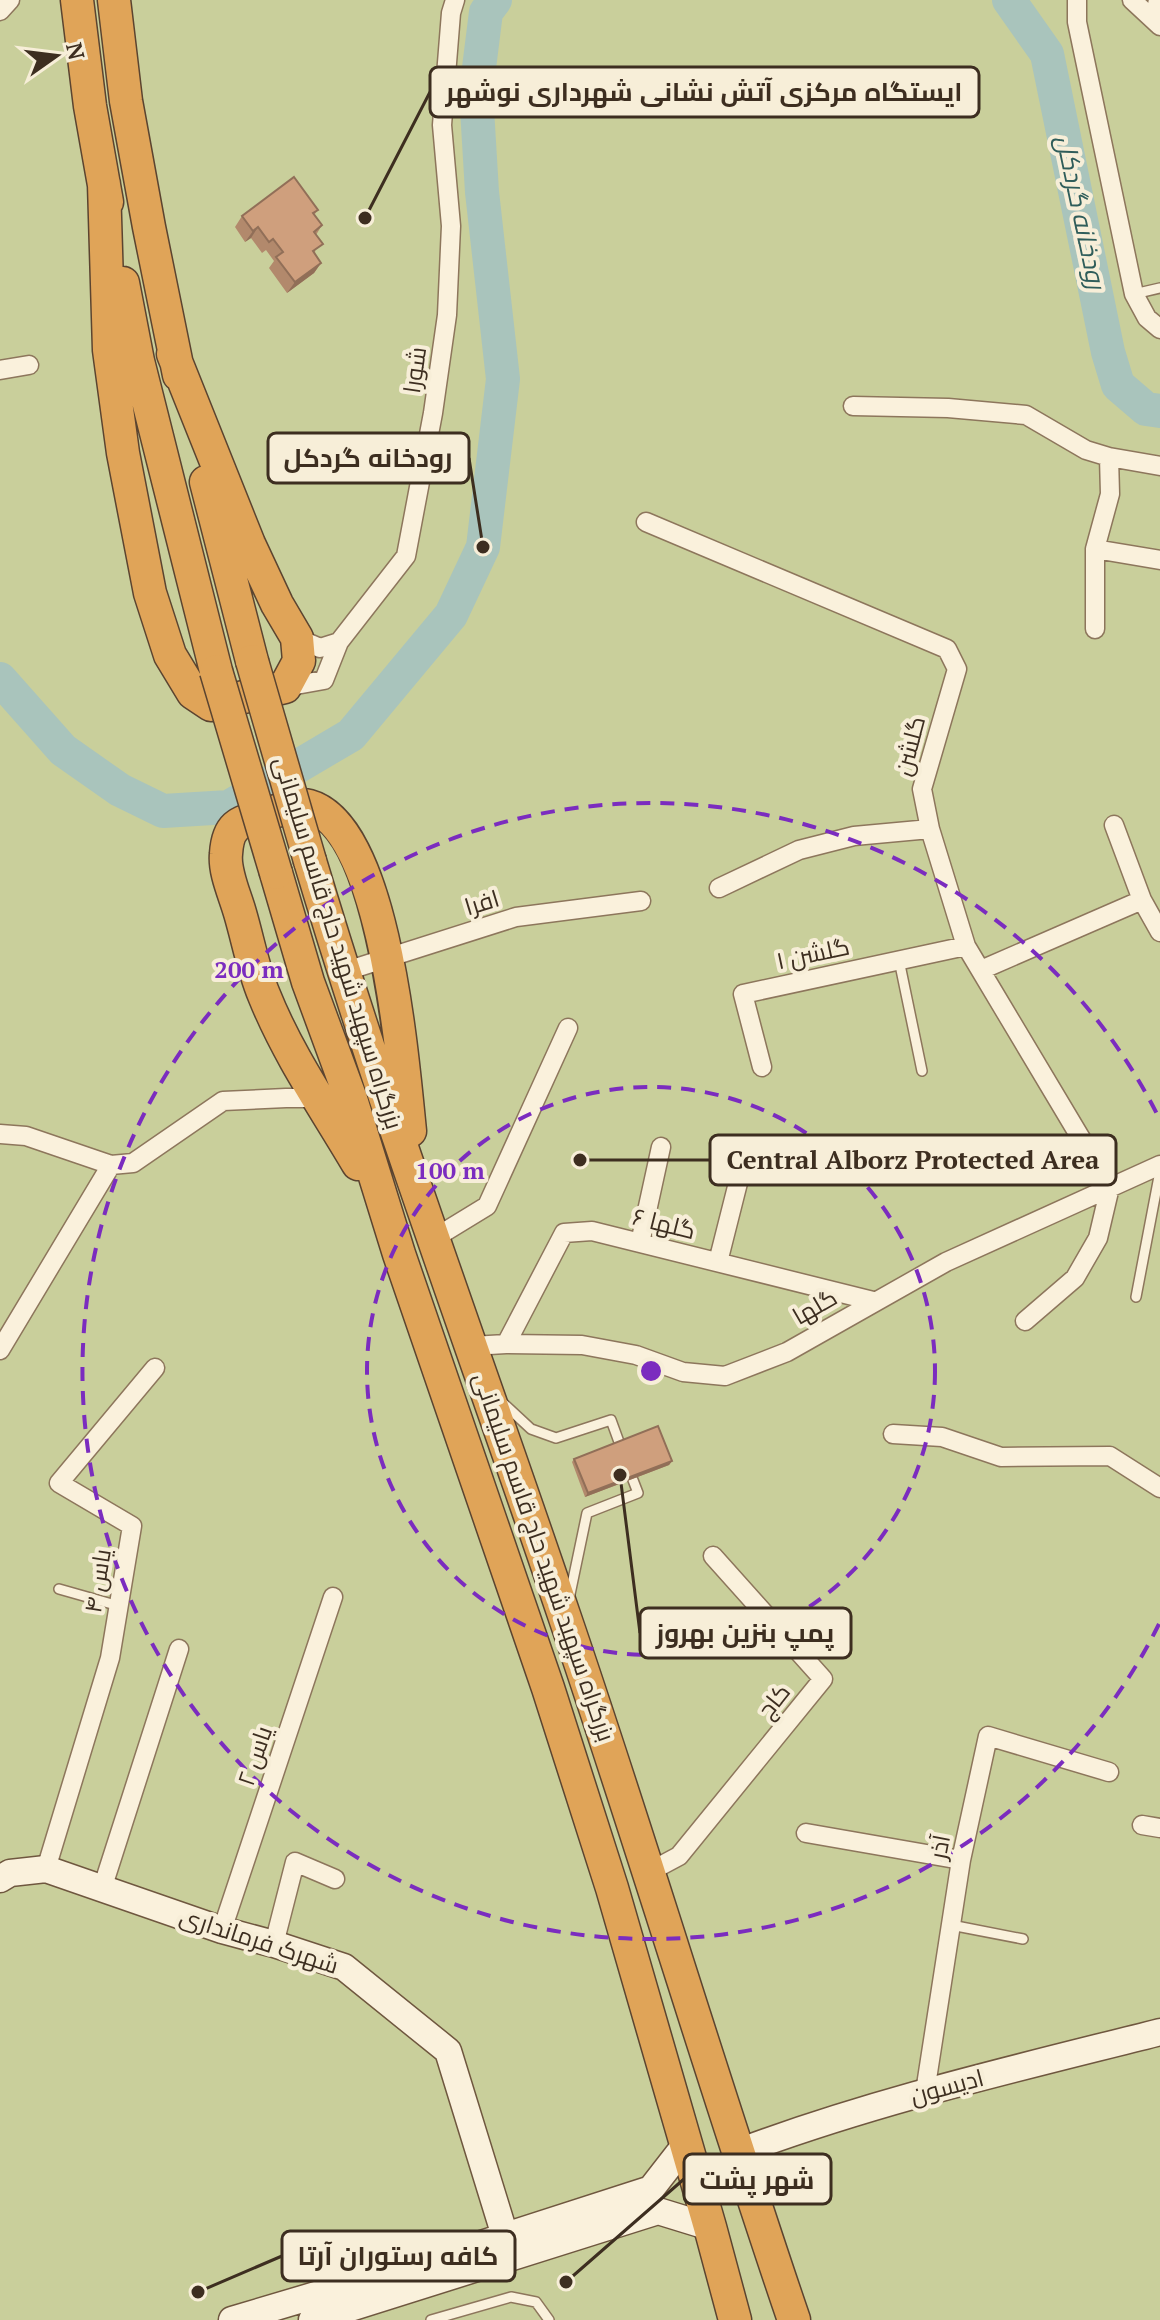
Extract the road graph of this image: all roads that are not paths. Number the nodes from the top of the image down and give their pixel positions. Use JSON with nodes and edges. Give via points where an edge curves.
{"nodes":[{"id":1,"x":10,"y":0,"type":"edge"},
{"id":2,"x":77,"y":0,"type":"edge"},
{"id":3,"x":114,"y":0,"type":"edge"},
{"id":4,"x":455,"y":0,"type":"edge"},
{"id":5,"x":1077,"y":0,"type":"edge"},
{"id":6,"x":1132,"y":0,"type":"edge"},
{"id":7,"x":1158,"y":0,"type":"edge"},
{"id":8,"x":0,"y":11,"type":"edge"},
{"id":9,"x":1157,"y":23,"type":"edge"},
{"id":10,"x":104,"y":184,"type":"junction"},
{"id":11,"x":1160,"y":288,"type":"edge"},
{"id":12,"x":1134,"y":294,"type":"junction"},
{"id":13,"x":1160,"y":329,"type":"edge"},
{"id":14,"x":173,"y":354,"type":"junction"},
{"id":15,"x":29,"y":365,"type":"dead end"},
{"id":16,"x":0,"y":370,"type":"edge"},
{"id":17,"x":853,"y":406,"type":"dead end"},
{"id":18,"x":1109,"y":457,"type":"junction"},
{"id":19,"x":1160,"y":466,"type":"edge"},
{"id":20,"x":646,"y":522,"type":"dead end"},
{"id":21,"x":1095,"y":549,"type":"junction"},
{"id":22,"x":1160,"y":560,"type":"edge"},
{"id":23,"x":1095,"y":629,"type":"dead end"},
{"id":24,"x":297,"y":638,"type":"junction"},
{"id":25,"x":339,"y":642,"type":"junction"},
{"id":26,"x":285,"y":687,"type":"junction"},
{"id":27,"x":1114,"y":825,"type":"dead end"},
{"id":28,"x":930,"y":829,"type":"junction"},
{"id":29,"x":719,"y":888,"type":"dead end"},
{"id":30,"x":1142,"y":900,"type":"junction"},
{"id":31,"x":641,"y":901,"type":"dead end"},
{"id":32,"x":1160,"y":932,"type":"edge"},
{"id":33,"x":966,"y":946,"type":"junction"},
{"id":34,"x":389,"y":959,"type":"junction"},
{"id":35,"x":899,"y":960,"type":"junction"},
{"id":36,"x":981,"y":970,"type":"junction"},
{"id":37,"x":343,"y":972,"type":"junction"},
{"id":38,"x":568,"y":1028,"type":"dead end"},
{"id":39,"x":762,"y":1067,"type":"dead end"},
{"id":40,"x":922,"y":1071,"type":"dead end"},
{"id":41,"x":319,"y":1098,"type":"junction"},
{"id":42,"x":351,"y":1099,"type":"junction"},
{"id":43,"x":0,"y":1134,"type":"edge"},
{"id":44,"x":661,"y":1147,"type":"dead end"},
{"id":45,"x":743,"y":1163,"type":"dead end"},
{"id":46,"x":111,"y":1165,"type":"junction"},
{"id":47,"x":1160,"y":1168,"type":"edge"},
{"id":48,"x":1110,"y":1187,"type":"junction"},
{"id":49,"x":417,"y":1190,"type":"junction"},
{"id":50,"x":384,"y":1206,"type":"junction"},
{"id":51,"x":433,"y":1239,"type":"junction"},
{"id":52,"x":640,"y":1243,"type":"junction"},
{"id":53,"x":718,"y":1262,"type":"junction"},
{"id":54,"x":1136,"y":1297,"type":"dead end"},
{"id":55,"x":873,"y":1301,"type":"junction"},
{"id":56,"x":1025,"y":1321,"type":"dead end"},
{"id":57,"x":506,"y":1344,"type":"junction"},
{"id":58,"x":472,"y":1346,"type":"junction"},
{"id":59,"x":0,"y":1350,"type":"edge"},
{"id":60,"x":155,"y":1368,"type":"dead end"},
{"id":61,"x":486,"y":1387,"type":"junction"},
{"id":62,"x":893,"y":1434,"type":"dead end"},
{"id":63,"x":619,"y":1442,"type":"edge"},
{"id":64,"x":633,"y":1480,"type":"edge"},
{"id":65,"x":1160,"y":1488,"type":"edge"},
{"id":66,"x":713,"y":1556,"type":"dead end"},
{"id":67,"x":59,"y":1589,"type":"dead end"},
{"id":68,"x":333,"y":1597,"type":"dead end"},
{"id":69,"x":119,"y":1606,"type":"junction"},
{"id":70,"x":565,"y":1618,"type":"junction"},
{"id":71,"x":179,"y":1649,"type":"dead end"},
{"id":72,"x":1109,"y":1772,"type":"dead end"},
{"id":73,"x":806,"y":1833,"type":"dead end"},
{"id":74,"x":961,"y":1860,"type":"junction"},
{"id":75,"x":46,"y":1869,"type":"junction"},
{"id":76,"x":649,"y":1872,"type":"junction"},
{"id":77,"x":0,"y":1879,"type":"edge"},
{"id":78,"x":335,"y":1879,"type":"dead end"},
{"id":79,"x":102,"y":1889,"type":"junction"},
{"id":80,"x":951,"y":1925,"type":"junction"},
{"id":81,"x":222,"y":1930,"type":"junction"},
{"id":82,"x":1023,"y":1939,"type":"dead end"},
{"id":83,"x":274,"y":1944,"type":"junction"},
{"id":84,"x":1160,"y":2032,"type":"edge"},
{"id":85,"x":925,"y":2092,"type":"junction"},
{"id":86,"x":686,"y":2144,"type":"junction"},
{"id":87,"x":736,"y":2153,"type":"junction"},
{"id":88,"x":710,"y":2227,"type":"junction"},
{"id":89,"x":505,"y":2236,"type":"junction"},
{"id":90,"x":417,"y":2276,"type":"junction"},
{"id":91,"x":232,"y":2320,"type":"edge"},
{"id":92,"x":312,"y":2320,"type":"edge"},
{"id":93,"x":431,"y":2320,"type":"edge"},
{"id":94,"x":549,"y":2320,"type":"edge"},
{"id":95,"x":735,"y":2320,"type":"edge"},
{"id":96,"x":794,"y":2320,"type":"edge"}],
"edges":[{"from":1,"to":8,"type":"street"},
{"from":2,"to":10,"type":"highway","name":"بزرگراه سپهبد شهید حاج قاسم سلیمانی"},
{"from":3,"to":14,"type":"highway","name":"بزرگراه سپهبد شهید حاج قاسم سلیمانی","via":[[126,101]]},
{"from":4,"to":25,"type":"street","name":"شورا","via":[[442,125],[451,226],[433,413],[406,556]]},
{"from":5,"to":12,"type":"street","via":[[1077,22]]},
{"from":6,"to":9,"type":"street"},
{"from":7,"to":9,"type":"street"},
{"from":10,"to":26,"type":"highway","via":[[109,350],[123,453],[150,593],[170,655],[193,693],[211,705]]},
{"from":10,"to":42,"type":"highway","name":"بزرگراه سپهبد شهید حاج قاسم سلیمانی","bridge":true,"via":[[138,361],[216,671],[308,982]]},
{"from":11,"to":12,"type":"lane"},
{"from":12,"to":13,"type":"street"},
{"from":14,"to":24,"type":"highway","via":[[249,544]]},
{"from":14,"to":37,"type":"highway","name":"بزرگراه سپهبد شهید حاج قاسم سلیمانی","bridge":true,"via":[[252,661]]},
{"from":15,"to":16,"type":"street"},
{"from":17,"to":18,"type":"street","via":[[1026,415],[1086,450]]},
{"from":18,"to":19,"type":"street"},
{"from":18,"to":21,"type":"street","via":[[1110,494]]},
{"from":20,"to":28,"type":"street","name":"گلشن","via":[[947,649],[957,669],[922,789]]},
{"from":21,"to":22,"type":"street"},
{"from":21,"to":23,"type":"street"},
{"from":24,"to":25,"type":"street","via":[[320,648]]},
{"from":24,"to":26,"type":"highway","via":[[299,661]]},
{"from":25,"to":26,"type":"street","name":"شورا","via":[[324,680]]},
{"from":27,"to":30,"type":"street"},
{"from":28,"to":29,"type":"street","via":[[854,836],[799,850]]},
{"from":28,"to":33,"type":"street","name":"گلشن"},
{"from":30,"to":32,"type":"street"},
{"from":30,"to":36,"type":"street"},
{"from":31,"to":34,"type":"street","name":"افرا","via":[[516,917]]},
{"from":33,"to":35,"type":"street","name":"گلشن ۱"},
{"from":33,"to":36,"type":"street","name":"گلشن"},
{"from":34,"to":37,"type":"street","name":"افرا"},
{"from":34,"to":41,"type":"highway","via":[[360,865],[341,829],[323,812],[306,804],[236,824],[228,834],[225,859],[263,993],[296,1064]]},
{"from":34,"to":49,"type":"highway"},
{"from":35,"to":39,"type":"street","name":"گلشن ۱","via":[[743,994]]},
{"from":35,"to":40,"type":"lane"},
{"from":36,"to":48,"type":"street","name":"گلشن"},
{"from":37,"to":49,"type":"highway","name":"بزرگراه سپهبد شهید حاج قاسم سلیمانی"},
{"from":38,"to":51,"type":"street","via":[[487,1206]]},
{"from":41,"to":42,"type":"street"},
{"from":41,"to":46,"type":"street","via":[[223,1101],[133,1163]]},
{"from":41,"to":50,"type":"highway"},
{"from":42,"to":50,"type":"highway","name":"بزرگراه سپهبد شهید حاج قاسم سلیمانی"},
{"from":43,"to":46,"type":"street","via":[[26,1136]]},
{"from":44,"to":52,"type":"street"},
{"from":45,"to":53,"type":"street"},
{"from":46,"to":59,"type":"street"},
{"from":47,"to":48,"type":"street","name":"گلها"},
{"from":47,"to":54,"type":"lane"},
{"from":48,"to":55,"type":"street","name":"گلها"},
{"from":48,"to":56,"type":"street","via":[[1098,1238],[1075,1278]]},
{"from":49,"to":51,"type":"highway","name":"بزرگراه سپهبد شهید حاج قاسم سلیمانی"},
{"from":50,"to":86,"type":"highway","name":"بزرگراه سپهبد شهید حاج قاسم سلیمانی","via":[[553,1702]]},
{"from":51,"to":58,"type":"highway","name":"بزرگراه سپهبد شهید حاج قاسم سلیمانی"},
{"from":52,"to":53,"type":"street","name":"گلها ۶"},
{"from":52,"to":57,"type":"street","name":"گلها ۶","via":[[592,1231],[564,1233]]},
{"from":53,"to":55,"type":"street","name":"گلها ۶"},
{"from":55,"to":57,"type":"street","name":"گلها","via":[[787,1352],[725,1376],[683,1372],[636,1355],[582,1345]]},
{"from":57,"to":58,"type":"street","name":"گلها"},
{"from":58,"to":61,"type":"highway","name":"بزرگراه سپهبد شهید حاج قاسم سلیمانی"},
{"from":60,"to":69,"type":"street","name":"یاس ۴","via":[[59,1483],[132,1526]]},
{"from":61,"to":63,"type":"lane","via":[[531,1429],[556,1438],[611,1420]]},
{"from":61,"to":70,"type":"highway","name":"بزرگراه سپهبد شهید حاج قاسم سلیمانی"},
{"from":62,"to":65,"type":"street","via":[[942,1437],[1001,1457],[1110,1456]]},
{"from":64,"to":70,"type":"lane","via":[[638,1493],[587,1513]]},
{"from":66,"to":76,"type":"street","name":"کاج","via":[[823,1679],[679,1856]]},
{"from":67,"to":69,"type":"lane"},
{"from":68,"to":81,"type":"street","name":"یاس ۲"},
{"from":69,"to":75,"type":"street","name":"یاس ۴","via":[[110,1658]]},
{"from":70,"to":76,"type":"highway","name":"بزرگراه سپهبد شهید حاج قاسم سلیمانی"},
{"from":71,"to":79,"type":"street"},
{"from":72,"to":74,"type":"street","name":"آذر","via":[[988,1736]]},
{"from":73,"to":74,"type":"street"},
{"from":74,"to":80,"type":"street","name":"آذر"},
{"from":75,"to":77,"type":"street","name":"شهرک فرمانداری"},
{"from":75,"to":79,"type":"street","name":"شهرک فرمانداری"},
{"from":76,"to":87,"type":"highway","name":"بزرگراه سپهبد شهید حاج قاسم سلیمانی"},
{"from":78,"to":83,"type":"street","via":[[295,1862]]},
{"from":79,"to":81,"type":"street","name":"شهرک فرمانداری"},
{"from":80,"to":82,"type":"lane"},
{"from":80,"to":85,"type":"street","name":"آذر"},
{"from":81,"to":83,"type":"street","name":"شهرک فرمانداری"},
{"from":83,"to":89,"type":"street","name":"شهرک فرمانداری","via":[[344,1967],[448,2051]]},
{"from":84,"to":85,"type":"street","name":"ادیسون"},
{"from":85,"to":87,"type":"street","name":"ادیسون"},
{"from":86,"to":88,"type":"highway","name":"بزرگراه سپهبد شهید حاج قاسم سلیمانی"},
{"from":86,"to":89,"type":"street","via":[[651,2189]]},
{"from":87,"to":96,"type":"highway","name":"بزرگراه سپهبد شهید حاج قاسم سلیمانی"},
{"from":88,"to":90,"type":"street","via":[[658,2211]]},
{"from":88,"to":95,"type":"highway","name":"بزرگراه سپهبد شهید حاج قاسم سلیمانی"},
{"from":89,"to":90,"type":"street"},
{"from":90,"to":91,"type":"street"},
{"from":90,"to":92,"type":"street"},
{"from":93,"to":94,"type":"lane","via":[[511,2297],[536,2302]]}]}
